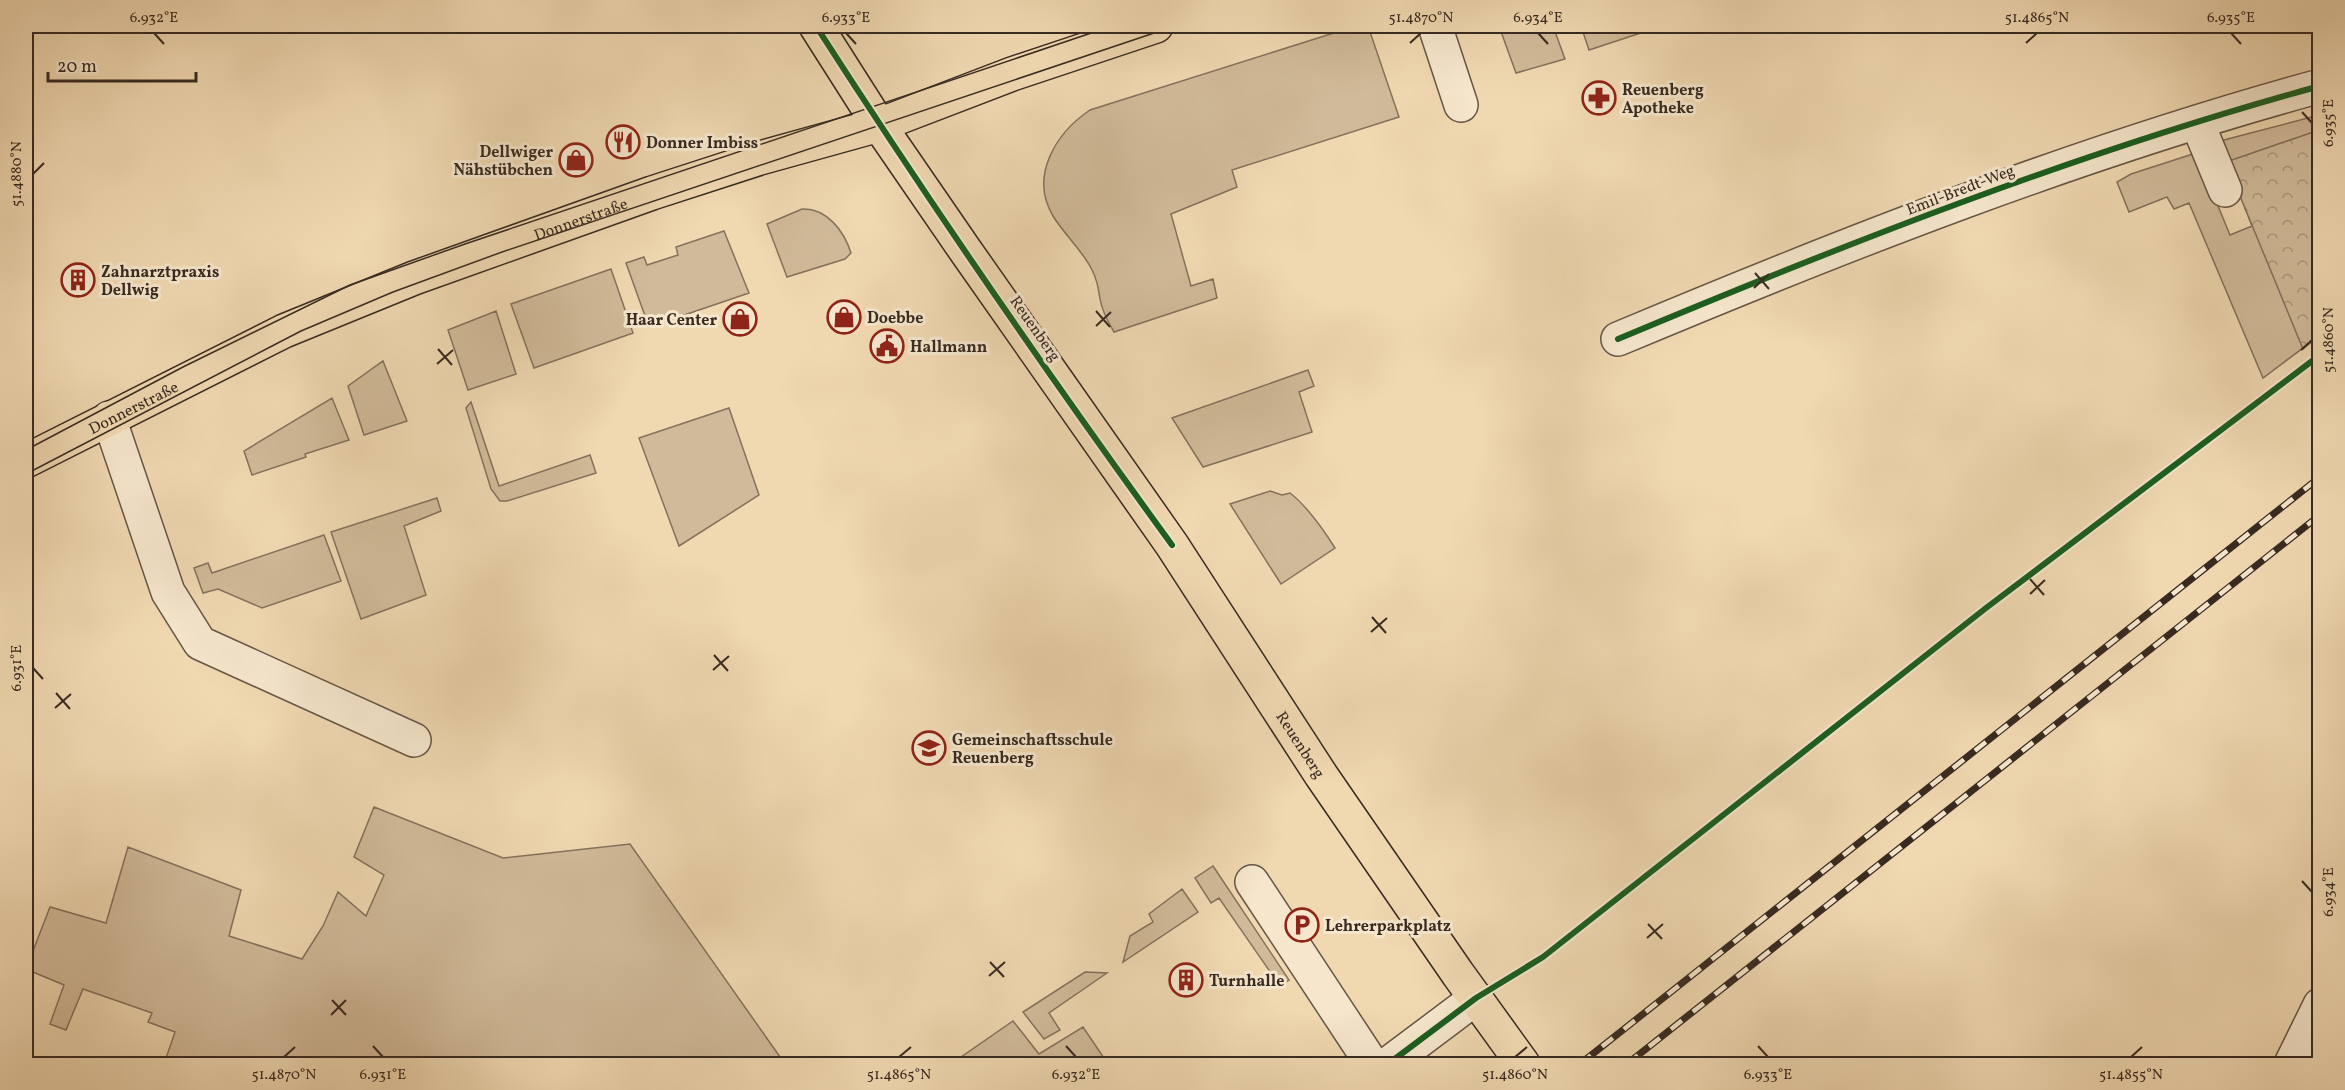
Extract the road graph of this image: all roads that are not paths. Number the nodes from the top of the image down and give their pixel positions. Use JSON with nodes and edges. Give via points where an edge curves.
{"nodes":[{"id":1,"x":816,"y":26,"type":"edge"},
{"id":2,"x":1156,"y":26,"type":"edge"},
{"id":3,"x":1435,"y":26,"type":"edge"},
{"id":4,"x":2319,"y":86,"type":"edge"},
{"id":5,"x":1461,"y":105,"type":"dead end"},
{"id":6,"x":2197,"y":122,"type":"junction"},
{"id":7,"x":879,"y":125,"type":"junction"},
{"id":8,"x":2225,"y":190,"type":"dead end"},
{"id":9,"x":1618,"y":339,"type":"dead end"},
{"id":10,"x":109,"y":418,"type":"junction"},
{"id":11,"x":26,"y":461,"type":"edge"},
{"id":12,"x":414,"y":740,"type":"dead end"},
{"id":13,"x":1252,"y":882,"type":"dead end"},
{"id":14,"x":1476,"y":998,"type":"junction"},
{"id":15,"x":2319,"y":1005,"type":"edge"},
{"id":16,"x":1372,"y":1065,"type":"edge"},
{"id":17,"x":1388,"y":1065,"type":"edge"},
{"id":18,"x":1523,"y":1065,"type":"edge"},
{"id":19,"x":2291,"y":1065,"type":"edge"}],
"edges":[{"from":1,"to":7,"type":"main road","name":"Reuenberg"},
{"from":2,"to":7,"type":"main road","name":"Donnerstraße","via":[[1012,74]]},
{"from":3,"to":5,"type":"street"},
{"from":4,"to":6,"type":"street","name":"Emil-Bredt-Weg"},
{"from":6,"to":8,"type":"street"},
{"from":6,"to":9,"type":"street","name":"Emil-Bredt-Weg","via":[[1965,201]]},
{"from":7,"to":10,"type":"main road","name":"Donnerstraße","via":[[652,193],[414,279],[284,332]]},
{"from":7,"to":14,"type":"main road","name":"Reuenberg","via":[[1172,545],[1321,775]]},
{"from":10,"to":11,"type":"main road","name":"Donnerstraße"},
{"from":10,"to":12,"type":"street","via":[[168,592],[201,643]]},
{"from":13,"to":16,"type":"street"},
{"from":14,"to":17,"type":"street"},
{"from":14,"to":18,"type":"main road","name":"Reuenberg"},
{"from":15,"to":19,"type":"street"}]}
